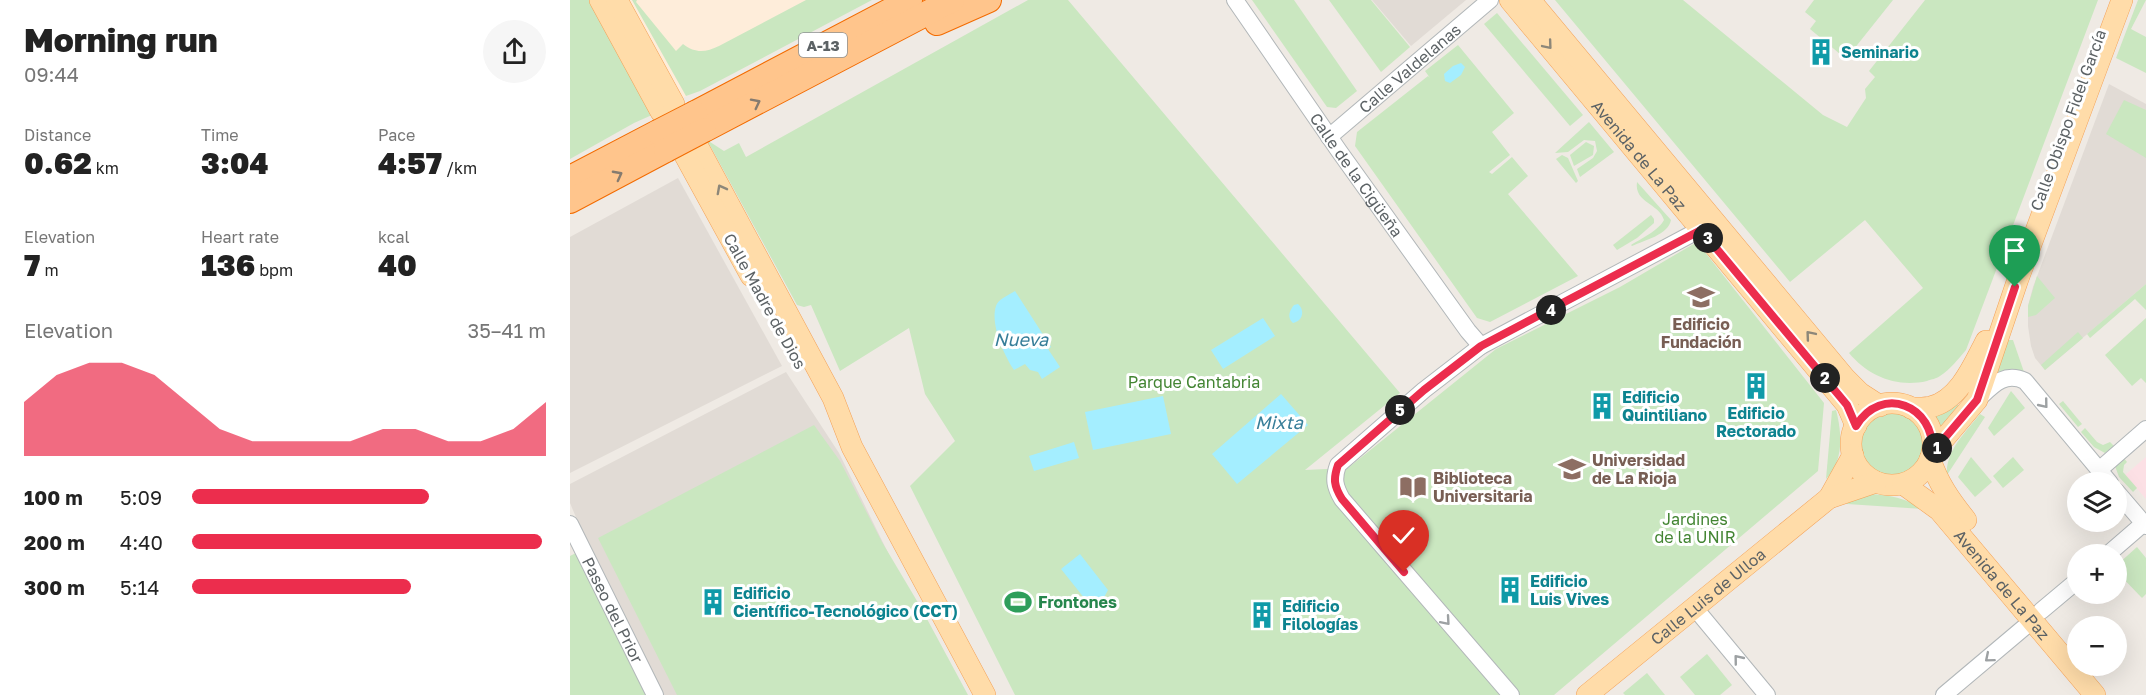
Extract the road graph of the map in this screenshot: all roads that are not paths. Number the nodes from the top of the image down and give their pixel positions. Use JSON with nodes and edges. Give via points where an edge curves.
{"nodes":[{"id":1,"x":600,"y":0,"type":"edge"},
{"id":2,"x":617,"y":0,"type":"edge"},
{"id":3,"x":887,"y":0,"type":"edge"},
{"id":4,"x":910,"y":0,"type":"edge"},
{"id":5,"x":952,"y":0,"type":"edge"},
{"id":6,"x":989,"y":0,"type":"edge"},
{"id":7,"x":1235,"y":0,"type":"edge"},
{"id":8,"x":1490,"y":0,"type":"edge"},
{"id":9,"x":1510,"y":0,"type":"edge"},
{"id":10,"x":1530,"y":0,"type":"edge"},
{"id":11,"x":2113,"y":0,"type":"edge"},
{"id":12,"x":2122,"y":0,"type":"edge"},
{"id":13,"x":864,"y":47,"type":"junction"},
{"id":14,"x":736,"y":91,"type":"junction"},
{"id":15,"x":680,"y":130,"type":"junction"},
{"id":16,"x":1329,"y":137,"type":"junction"},
{"id":17,"x":570,"y":178,"type":"edge"},
{"id":18,"x":570,"y":201,"type":"edge"},
{"id":19,"x":1701,"y":230,"type":"junction"},
{"id":20,"x":1481,"y":346,"type":"junction"},
{"id":21,"x":1977,"y":400,"type":"junction"},
{"id":22,"x":1880,"y":406,"type":"junction"},
{"id":23,"x":1911,"y":408,"type":"junction"},
{"id":24,"x":1856,"y":426,"type":"junction"},
{"id":25,"x":2146,"y":429,"type":"edge"},
{"id":26,"x":1853,"y":455,"type":"junction"},
{"id":27,"x":1931,"y":456,"type":"junction"},
{"id":28,"x":2099,"y":470,"type":"joint"},
{"id":29,"x":1876,"y":482,"type":"junction"},
{"id":30,"x":1903,"y":484,"type":"junction"},
{"id":31,"x":1829,"y":498,"type":"junction"},
{"id":32,"x":2127,"y":504,"type":"edge"},
{"id":33,"x":570,"y":524,"type":"edge"},
{"id":34,"x":2145,"y":525,"type":"edge"},
{"id":35,"x":2121,"y":544,"type":"edge"},
{"id":36,"x":2067,"y":590,"type":"edge"},
{"id":37,"x":1694,"y":607,"type":"junction"},
{"id":38,"x":2037,"y":616,"type":"junction"},
{"id":39,"x":2067,"y":644,"type":"edge"},
{"id":40,"x":2097,"y":676,"type":"edge"},
{"id":41,"x":655,"y":695,"type":"edge"},
{"id":42,"x":985,"y":695,"type":"edge"},
{"id":43,"x":1510,"y":695,"type":"edge"},
{"id":44,"x":1587,"y":695,"type":"edge"},
{"id":45,"x":1767,"y":695,"type":"edge"},
{"id":46,"x":1944,"y":695,"type":"edge"},
{"id":47,"x":2095,"y":695,"type":"edge"},
{"id":48,"x":2113,"y":695,"type":"edge"}],
"edges":[{"from":1,"to":15,"type":"main road","name":"Calle Madre de Dios"},
{"from":2,"to":15,"type":"main road","name":"Calle Madre de Dios"},
{"from":3,"to":14,"type":"highway","via":[[799,49]]},
{"from":4,"to":14,"type":"highway","number":"A-13"},
{"from":5,"to":13,"type":"highway","number":"A-13"},
{"from":6,"to":13,"type":"highway","via":[[908,35]]},
{"from":7,"to":16,"type":"street","name":"Calle de la Cigüeña"},
{"from":8,"to":16,"type":"street","name":"Calle Valdelanas"},
{"from":9,"to":19,"type":"main road","name":"Avenida de La Paz","one_way":true},
{"from":22,"to":10,"type":"main road","name":"Avenida de La Paz","one_way":true,"via":[[1845,378]]},
{"from":11,"to":23,"type":"main road","name":"Calle Obispo Fidel García","via":[[1988,336],[1959,387],[1931,407]]},
{"from":12,"to":21,"type":"main road","name":"Calle Obispo Fidel García"},
{"from":15,"to":13,"type":"highway","number":"A-13","one_way":true},
{"from":14,"to":15,"type":"highway","number":"A-13"},
{"from":15,"to":17,"type":"highway","number":"A-13"},
{"from":18,"to":15,"type":"highway","number":"A-13","one_way":true},
{"from":15,"to":42,"type":"main road","name":"Calle Madre de Dios","via":[[833,398],[852,447]]},
{"from":16,"to":20,"type":"street","name":"Calle de la Cigüeña"},
{"from":19,"to":20,"type":"street"},
{"from":19,"to":24,"type":"main road","name":"Avenida de La Paz","via":[[1847,405]]},
{"from":20,"to":43,"type":"street","one_way":true,"via":[[1373,434],[1338,465],[1333,477],[1346,504]]},
{"from":21,"to":27,"type":"main road"},
{"from":21,"to":28,"type":"street","one_way":true,"via":[[2006,378],[2025,381]]},
{"from":22,"to":23,"type":"main road"},
{"from":22,"to":24,"type":"main road","via":[[1863,416]]},
{"from":23,"to":27,"type":"main road","via":[[1927,422],[1933,442]]},
{"from":24,"to":26,"type":"main road"},
{"from":25,"to":28,"type":"street"},
{"from":26,"to":29,"type":"main road","via":[[1861,471]]},
{"from":26,"to":31,"type":"main road","name":"Calle Luis de Ulloa"},
{"from":27,"to":30,"type":"main road","via":[[1920,475]]},
{"from":27,"to":38,"type":"main road","name":"Avenida de La Paz","via":[[1938,481],[1950,500]]},
{"from":29,"to":30,"type":"main road"},
{"from":29,"to":31,"type":"main road","name":"Calle Luis de Ulloa"},
{"from":30,"to":38,"type":"main road","name":"Avenida de La Paz","via":[[1939,510]]},
{"from":31,"to":37,"type":"main road","name":"Calle Luis de Ulloa"},
{"from":32,"to":34,"type":"street"},
{"from":33,"to":41,"type":"street","name":"Paseo del Prior"},
{"from":34,"to":35,"type":"street"},
{"from":36,"to":38,"type":"street"},
{"from":37,"to":44,"type":"main road","name":"Calle Luis de Ulloa"},
{"from":45,"to":37,"type":"street","one_way":true},
{"from":38,"to":39,"type":"main road","name":"Avenida de La Paz"},
{"from":38,"to":46,"type":"street","one_way":true},
{"from":38,"to":47,"type":"main road","name":"Avenida de La Paz"},
{"from":40,"to":48,"type":"main road"}]}
